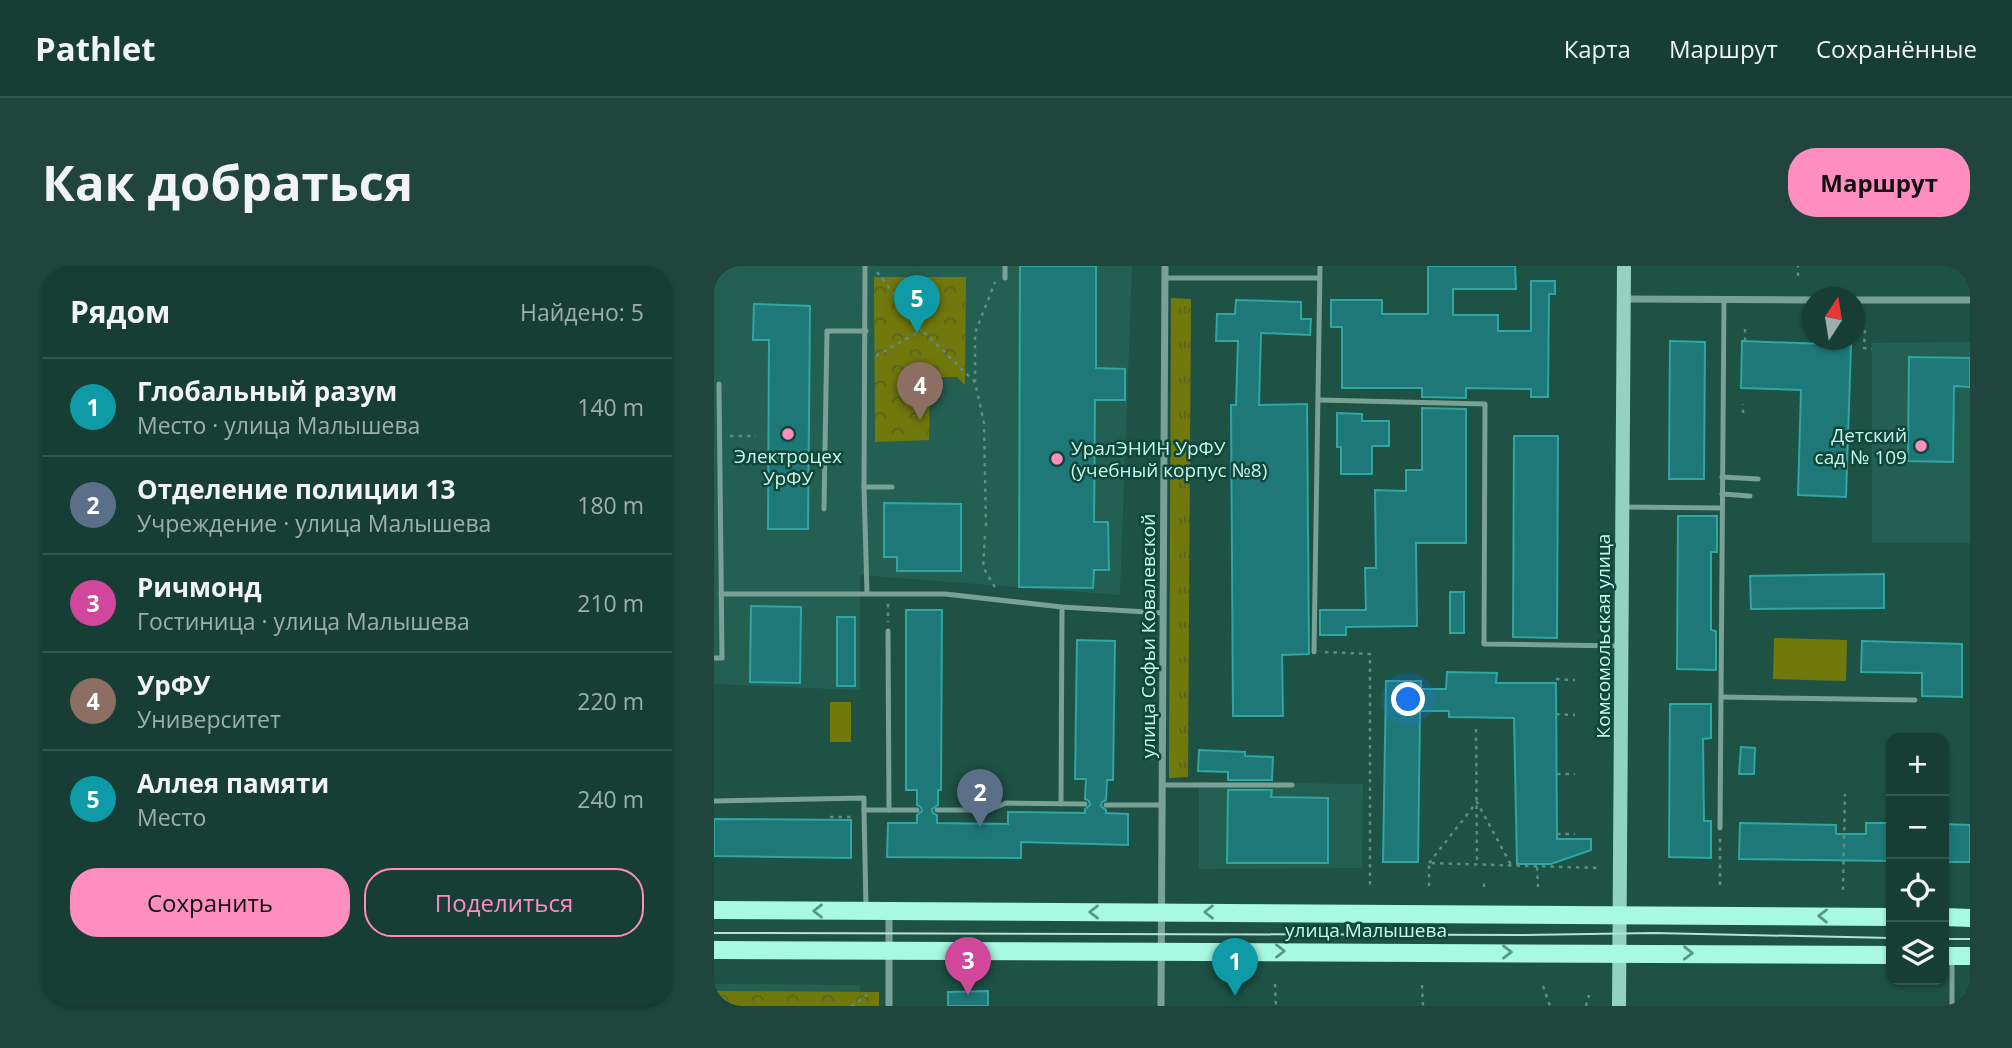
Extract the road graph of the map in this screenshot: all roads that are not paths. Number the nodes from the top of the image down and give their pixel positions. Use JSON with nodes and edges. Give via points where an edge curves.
{"nodes":[{"id":1,"x":865,"y":266,"type":"edge"},
{"id":2,"x":1005,"y":266,"type":"edge"},
{"id":3,"x":1165,"y":266,"type":"edge"},
{"id":4,"x":1320,"y":266,"type":"edge"},
{"id":5,"x":1624,"y":266,"type":"edge"},
{"id":6,"x":1005,"y":278,"type":"dead end"},
{"id":7,"x":1165,"y":278,"type":"junction"},
{"id":8,"x":1319,"y":278,"type":"junction"},
{"id":9,"x":1623,"y":299,"type":"junction"},
{"id":10,"x":1724,"y":299,"type":"junction"},
{"id":11,"x":1802,"y":299,"type":"edge"},
{"id":12,"x":1865,"y":299,"type":"edge"},
{"id":13,"x":1970,"y":299,"type":"edge"},
{"id":14,"x":866,"y":331,"type":"junction"},
{"id":15,"x":719,"y":384,"type":"dead end"},
{"id":16,"x":1319,"y":400,"type":"junction"},
{"id":17,"x":1722,"y":477,"type":"junction"},
{"id":18,"x":1758,"y":479,"type":"dead end"},
{"id":19,"x":892,"y":487,"type":"dead end"},
{"id":20,"x":864,"y":488,"type":"junction"},
{"id":21,"x":1722,"y":494,"type":"junction"},
{"id":22,"x":1750,"y":496,"type":"dead end"},
{"id":23,"x":1623,"y":507,"type":"junction"},
{"id":24,"x":1722,"y":508,"type":"junction"},
{"id":25,"x":824,"y":509,"type":"dead end"},
{"id":26,"x":867,"y":593,"type":"junction"},
{"id":27,"x":721,"y":594,"type":"junction"},
{"id":28,"x":1062,"y":607,"type":"junction"},
{"id":29,"x":1164,"y":613,"type":"junction"},
{"id":30,"x":888,"y":631,"type":"road end"},
{"id":31,"x":1622,"y":646,"type":"junction"},
{"id":32,"x":1314,"y":652,"type":"road end"},
{"id":33,"x":714,"y":658,"type":"edge"},
{"id":34,"x":1721,"y":697,"type":"junction"},
{"id":35,"x":1915,"y":700,"type":"dead end"},
{"id":36,"x":1163,"y":785,"type":"junction"},
{"id":37,"x":1292,"y":785,"type":"dead end"},
{"id":38,"x":714,"y":801,"type":"edge"},
{"id":39,"x":1061,"y":804,"type":"junction"},
{"id":40,"x":1085,"y":804,"type":"dead end"},
{"id":41,"x":1106,"y":805,"type":"dead end"},
{"id":42,"x":1163,"y":805,"type":"junction"},
{"id":43,"x":889,"y":810,"type":"junction"},
{"id":44,"x":917,"y":810,"type":"dead end"},
{"id":45,"x":937,"y":810,"type":"dead end"},
{"id":46,"x":864,"y":813,"type":"junction"},
{"id":47,"x":1720,"y":828,"type":"road end"},
{"id":48,"x":714,"y":910,"type":"edge"},
{"id":49,"x":866,"y":911,"type":"junction"},
{"id":50,"x":889,"y":911,"type":"junction"},
{"id":51,"x":1163,"y":912,"type":"junction"},
{"id":52,"x":1620,"y":914,"type":"junction"},
{"id":53,"x":1886,"y":917,"type":"edge"},
{"id":54,"x":1949,"y":918,"type":"edge"},
{"id":55,"x":1970,"y":918,"type":"edge"},
{"id":56,"x":714,"y":950,"type":"edge"},
{"id":57,"x":1162,"y":950,"type":"junction"},
{"id":58,"x":889,"y":951,"type":"junction"},
{"id":59,"x":1620,"y":952,"type":"junction"},
{"id":60,"x":1886,"y":955,"type":"edge"},
{"id":61,"x":1955,"y":956,"type":"edge"},
{"id":62,"x":890,"y":1006,"type":"edge"},
{"id":63,"x":1161,"y":1006,"type":"edge"},
{"id":64,"x":1619,"y":1006,"type":"edge"},
{"id":65,"x":1952,"y":1006,"type":"edge"}],
"edges":[{"from":1,"to":14,"type":"lane"},
{"from":2,"to":6,"type":"lane"},
{"from":3,"to":7,"type":"street","name":"улица Софьи Ковалевской"},
{"from":4,"to":8,"type":"lane"},
{"from":5,"to":9,"type":"main road","name":"Комсомольская улица"},
{"from":7,"to":8,"type":"lane"},
{"from":7,"to":29,"type":"street","name":"улица Софьи Ковалевской"},
{"from":8,"to":16,"type":"lane"},
{"from":9,"to":10,"type":"street"},
{"from":9,"to":23,"type":"main road","name":"Комсомольская улица"},
{"from":10,"to":11,"type":"street"},
{"from":10,"to":17,"type":"lane"},
{"from":12,"to":13,"type":"street"},
{"from":14,"to":20,"type":"lane"},
{"from":14,"to":25,"type":"lane","via":[[827,331]]},
{"from":15,"to":27,"type":"lane"},
{"from":16,"to":31,"type":"lane","via":[[1485,404],[1484,644]]},
{"from":16,"to":32,"type":"lane"},
{"from":17,"to":18,"type":"lane"},
{"from":17,"to":21,"type":"lane"},
{"from":19,"to":20,"type":"lane"},
{"from":20,"to":26,"type":"lane"},
{"from":21,"to":22,"type":"lane"},
{"from":21,"to":24,"type":"lane"},
{"from":23,"to":24,"type":"lane"},
{"from":23,"to":31,"type":"main road","name":"Комсомольская улица"},
{"from":24,"to":34,"type":"lane"},
{"from":26,"to":27,"type":"lane"},
{"from":26,"to":28,"type":"lane","via":[[945,594]]},
{"from":27,"to":33,"type":"lane","via":[[722,658]]},
{"from":28,"to":29,"type":"lane"},
{"from":28,"to":39,"type":"lane"},
{"from":29,"to":36,"type":"street","name":"улица Софьи Ковалевской"},
{"from":30,"to":43,"type":"lane"},
{"from":31,"to":52,"type":"main road","name":"Комсомольская улица"},
{"from":34,"to":35,"type":"lane"},
{"from":34,"to":47,"type":"lane"},
{"from":36,"to":37,"type":"lane"},
{"from":36,"to":42,"type":"street","name":"улица Софьи Ковалевской"},
{"from":38,"to":46,"type":"lane","via":[[864,798]]},
{"from":39,"to":40,"type":"lane"},
{"from":39,"to":45,"type":"lane","via":[[1006,803],[989,810]]},
{"from":41,"to":42,"type":"lane"},
{"from":42,"to":51,"type":"street","name":"улица Софьи Ковалевской"},
{"from":43,"to":44,"type":"lane"},
{"from":43,"to":46,"type":"lane"},
{"from":46,"to":49,"type":"lane"},
{"from":49,"to":48,"type":"main road","name":"улица Малышева","one_way":true},
{"from":49,"to":50,"type":"main road","name":"улица Малышева"},
{"from":51,"to":50,"type":"main road","name":"улица Малышева","one_way":true},
{"from":50,"to":58,"type":"street"},
{"from":52,"to":51,"type":"main road","name":"улица Малышева","one_way":true},
{"from":51,"to":57,"type":"street","name":"улица Софьи Ковалевской"},
{"from":53,"to":52,"type":"main road","name":"улица Малышева","one_way":true},
{"from":52,"to":59,"type":"main road","name":"Комсомольская улица"},
{"from":54,"to":55,"type":"main road"},
{"from":56,"to":58,"type":"main road","name":"улица Малышева"},
{"from":57,"to":58,"type":"main road","name":"улица Малышева"},
{"from":57,"to":59,"type":"main road","name":"улица Малышева","one_way":true},
{"from":57,"to":63,"type":"street","name":"улица Софьи Ковалевской"},
{"from":58,"to":62,"type":"street"},
{"from":59,"to":60,"type":"main road","name":"улица Малышева","one_way":true},
{"from":59,"to":64,"type":"main road","name":"Комсомольская улица"},
{"from":61,"to":65,"type":"lane"}]}
